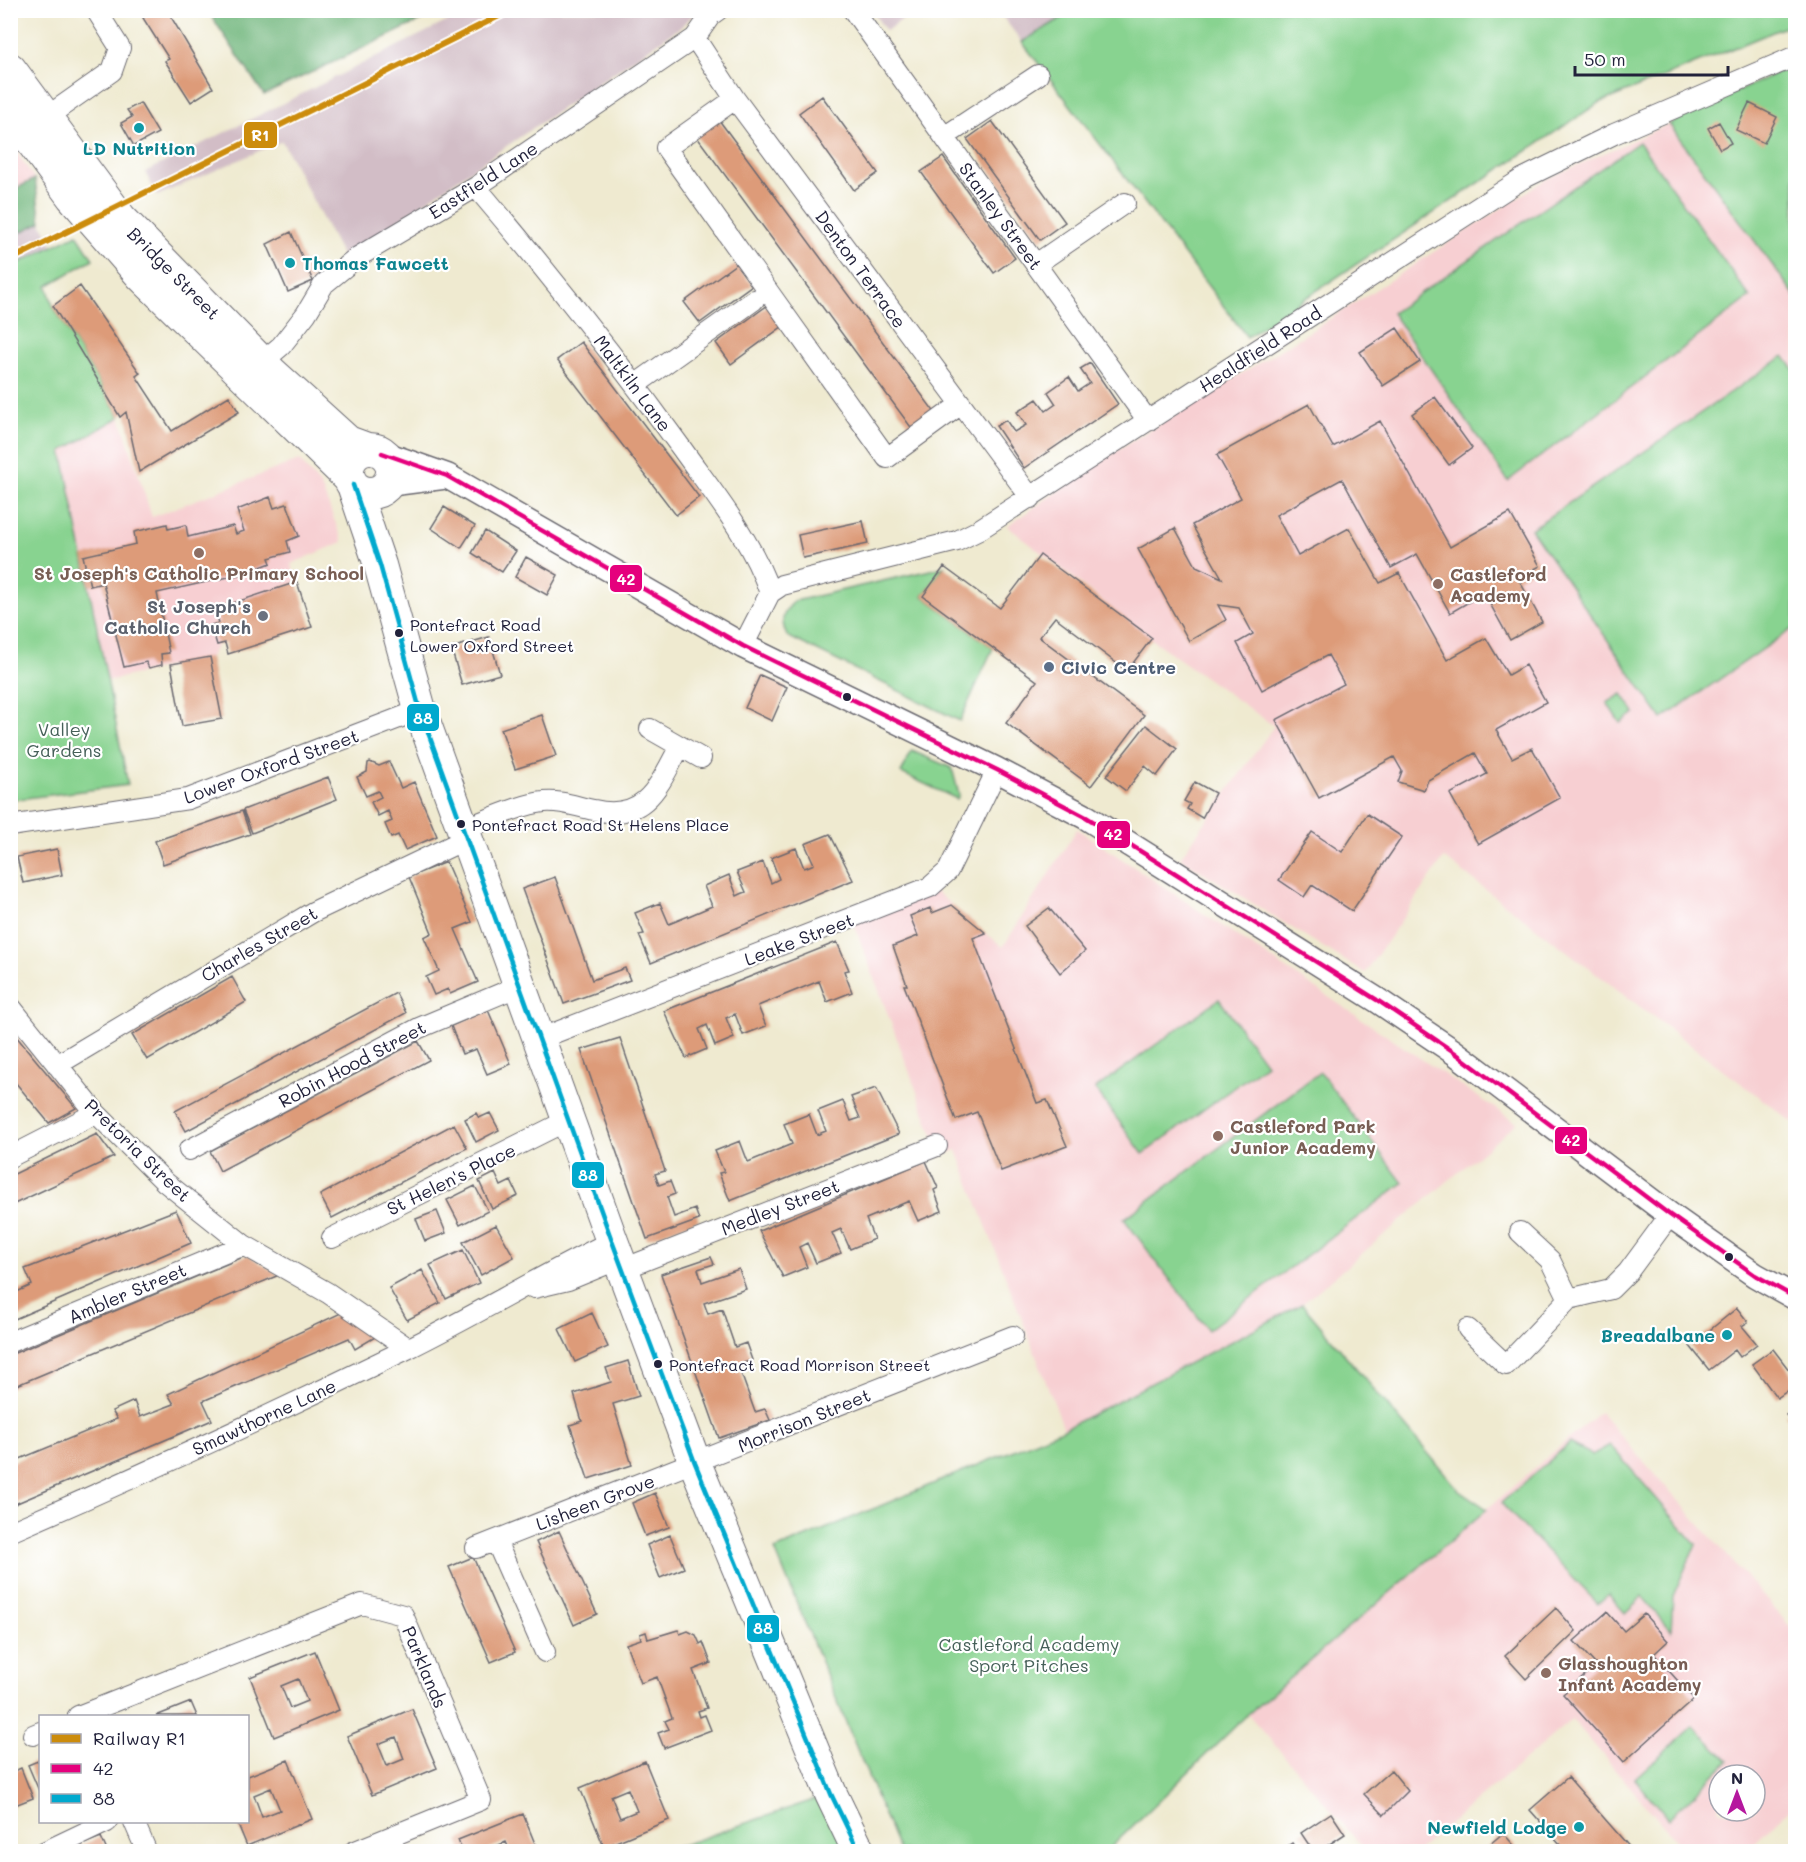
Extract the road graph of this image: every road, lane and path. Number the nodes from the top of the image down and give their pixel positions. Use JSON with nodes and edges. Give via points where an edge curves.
{"nodes":[{"id":1,"x":96,"y":10,"type":"edge"},
{"id":2,"x":718,"y":10,"type":"edge"},
{"id":3,"x":853,"y":10,"type":"edge"},
{"id":4,"x":694,"y":38,"type":"junction"},
{"id":5,"x":1796,"y":56,"type":"edge"},
{"id":6,"x":10,"y":69,"type":"edge"},
{"id":7,"x":1038,"y":75,"type":"dead end"},
{"id":8,"x":735,"y":99,"type":"junction"},
{"id":9,"x":11,"y":113,"type":"edge"},
{"id":10,"x":46,"y":118,"type":"junction"},
{"id":11,"x":944,"y":137,"type":"junction"},
{"id":12,"x":42,"y":157,"type":"junction"},
{"id":13,"x":476,"y":187,"type":"junction"},
{"id":14,"x":1125,"y":203,"type":"dead end"},
{"id":15,"x":1036,"y":264,"type":"junction"},
{"id":16,"x":754,"y":300,"type":"dead end"},
{"id":17,"x":247,"y":363,"type":"junction"},
{"id":18,"x":635,"y":385,"type":"junction"},
{"id":19,"x":961,"y":404,"type":"junction"},
{"id":20,"x":1148,"y":422,"type":"junction"},
{"id":21,"x":374,"y":451,"type":"junction"},
{"id":22,"x":447,"y":476,"type":"junction"},
{"id":23,"x":368,"y":484,"type":"junction"},
{"id":24,"x":1031,"y":498,"type":"junction"},
{"id":25,"x":770,"y":593,"type":"junction"},
{"id":26,"x":743,"y":646,"type":"junction"},
{"id":27,"x":420,"y":710,"type":"junction"},
{"id":28,"x":650,"y":729,"type":"dead end"},
{"id":29,"x":680,"y":746,"type":"junction"},
{"id":30,"x":701,"y":758,"type":"dead end"},
{"id":31,"x":997,"y":770,"type":"junction"},
{"id":32,"x":10,"y":826,"type":"edge"},
{"id":33,"x":467,"y":833,"type":"junction"},
{"id":34,"x":519,"y":986,"type":"junction"},
{"id":35,"x":10,"y":1006,"type":"edge"},
{"id":36,"x":539,"y":1039,"type":"junction"},
{"id":37,"x":57,"y":1065,"type":"junction"},
{"id":38,"x":96,"y":1113,"type":"junction"},
{"id":39,"x":570,"y":1119,"type":"junction"},
{"id":40,"x":937,"y":1146,"type":"dead end"},
{"id":41,"x":189,"y":1150,"type":"dead end"},
{"id":42,"x":10,"y":1157,"type":"edge"},
{"id":43,"x":1670,"y":1215,"type":"junction"},
{"id":44,"x":1520,"y":1232,"type":"dead end"},
{"id":45,"x":332,"y":1238,"type":"dead end"},
{"id":46,"x":244,"y":1245,"type":"junction"},
{"id":47,"x":618,"y":1257,"type":"junction"},
{"id":48,"x":1796,"y":1298,"type":"edge"},
{"id":49,"x":1569,"y":1299,"type":"junction"},
{"id":50,"x":1468,"y":1329,"type":"dead end"},
{"id":51,"x":1013,"y":1336,"type":"dead end"},
{"id":52,"x":10,"y":1342,"type":"edge"},
{"id":53,"x":408,"y":1348,"type":"junction"},
{"id":54,"x":695,"y":1463,"type":"junction"},
{"id":55,"x":10,"y":1532,"type":"edge"},
{"id":56,"x":496,"y":1541,"type":"junction"},
{"id":57,"x":476,"y":1548,"type":"dead end"},
{"id":58,"x":545,"y":1652,"type":"dead end"},
{"id":59,"x":87,"y":1715,"type":"edge"},
{"id":60,"x":103,"y":1823,"type":"edge"},
{"id":61,"x":135,"y":1823,"type":"edge"},
{"id":62,"x":44,"y":1851,"type":"edge"},
{"id":63,"x":147,"y":1851,"type":"edge"},
{"id":64,"x":353,"y":1851,"type":"edge"},
{"id":65,"x":859,"y":1851,"type":"edge"}],
"edges":[{"from":1,"to":10,"type":"street","via":[[120,48],[118,59],[112,71]]},
{"from":2,"to":4,"type":"street","name":"Eastfield Lane"},
{"from":3,"to":11,"type":"street","name":"Stanley Street"},
{"from":4,"to":8,"type":"street","name":"Denton Terrace"},
{"from":4,"to":13,"type":"street","name":"Eastfield Lane"},
{"from":5,"to":20,"type":"street","name":"Healdfield Road","via":[[1614,134],[1522,179]]},
{"from":6,"to":10,"type":"main road","name":"Bridge Street"},
{"from":7,"to":11,"type":"street"},
{"from":8,"to":19,"type":"street","name":"Denton Terrace"},
{"from":8,"to":19,"type":"street","via":[[666,148],[887,458]]},
{"from":9,"to":10,"type":"street","via":[[31,126]]},
{"from":9,"to":12,"type":"main road","name":"Bridge Street"},
{"from":10,"to":12,"type":"street","via":[[36,134]]},
{"from":10,"to":17,"type":"main road","name":"Bridge Street","via":[[121,219]]},
{"from":11,"to":15,"type":"street","name":"Stanley Street"},
{"from":12,"to":17,"type":"main road","name":"Bridge Street","via":[[141,275]]},
{"from":13,"to":17,"type":"street","name":"Eastfield Lane","via":[[356,258],[324,284],[281,346]]},
{"from":13,"to":18,"type":"street","name":"Maltkiln Lane"},
{"from":14,"to":15,"type":"street"},
{"from":15,"to":20,"type":"street","name":"Stanley Street"},
{"from":16,"to":18,"type":"street"},
{"from":17,"to":21,"type":"main road","name":"Bridge Street","via":[[348,442]]},
{"from":17,"to":23,"type":"main road","name":"Bridge Street","via":[[263,393]]},
{"from":18,"to":25,"type":"street","name":"Maltkiln Lane","via":[[741,534]]},
{"from":19,"to":24,"type":"street","name":"Denton Terrace"},
{"from":20,"to":24,"type":"street","name":"Healdfield Road"},
{"from":21,"to":22,"type":"street"},
{"from":21,"to":23,"type":"main road","via":[[353,457],[348,465]]},
{"from":22,"to":23,"type":"street"},
{"from":22,"to":26,"type":"street"},
{"from":23,"to":27,"type":"main road","via":[[380,565]]},
{"from":24,"to":25,"type":"street","name":"Healdfield Road","via":[[957,541],[782,585]]},
{"from":25,"to":26,"type":"street"},
{"from":26,"to":31,"type":"street"},
{"from":27,"to":32,"type":"street","name":"Lower Oxford Street","via":[[188,800]]},
{"from":27,"to":33,"type":"main road"},
{"from":28,"to":29,"type":"street"},
{"from":29,"to":30,"type":"street"},
{"from":29,"to":33,"type":"street","name":"Charles Street","via":[[659,785],[633,809],[615,813],[543,801]]},
{"from":31,"to":36,"type":"street","name":"Leake Street","via":[[948,871],[930,887]]},
{"from":31,"to":43,"type":"street","via":[[1086,817],[1377,1000],[1454,1052]]},
{"from":33,"to":34,"type":"main road"},
{"from":33,"to":37,"type":"street","name":"Charles Street","via":[[313,912]]},
{"from":34,"to":36,"type":"main road"},
{"from":34,"to":41,"type":"street","name":"Robin Hood Street","via":[[419,1028]]},
{"from":35,"to":37,"type":"street","name":"Pretoria Street"},
{"from":36,"to":39,"type":"main road"},
{"from":37,"to":38,"type":"street","name":"Pretoria Street"},
{"from":38,"to":42,"type":"street"},
{"from":38,"to":46,"type":"street","name":"Pretoria Street","via":[[165,1182]]},
{"from":39,"to":45,"type":"street","name":"St Helen's Place"},
{"from":39,"to":47,"type":"main road"},
{"from":40,"to":47,"type":"street","name":"Medley Street"},
{"from":43,"to":48,"type":"street","via":[[1755,1275]]},
{"from":43,"to":49,"type":"street","via":[[1628,1272],[1611,1288]]},
{"from":44,"to":49,"type":"street","via":[[1550,1260]]},
{"from":46,"to":52,"type":"street","name":"Ambler Street"},
{"from":46,"to":53,"type":"street","name":"Pretoria Street","via":[[328,1293]]},
{"from":47,"to":53,"type":"street","name":"Smawthorne Lane","via":[[558,1267]]},
{"from":47,"to":54,"type":"main road"},
{"from":49,"to":50,"type":"street","via":[[1506,1365]]},
{"from":51,"to":54,"type":"street","name":"Morrison Street"},
{"from":53,"to":55,"type":"street","name":"Smawthorne Lane","via":[[153,1470]]},
{"from":54,"to":56,"type":"street","name":"Lisheen Grove"},
{"from":54,"to":65,"type":"main road","via":[[831,1794]]},
{"from":56,"to":57,"type":"street","name":"Lisheen Grove"},
{"from":56,"to":58,"type":"street"},
{"from":59,"to":64,"type":"street","name":"Parklands","via":[[362,1604],[403,1615],[482,1800]]},
{"from":60,"to":62,"type":"street"},
{"from":61,"to":63,"type":"street"}]}
